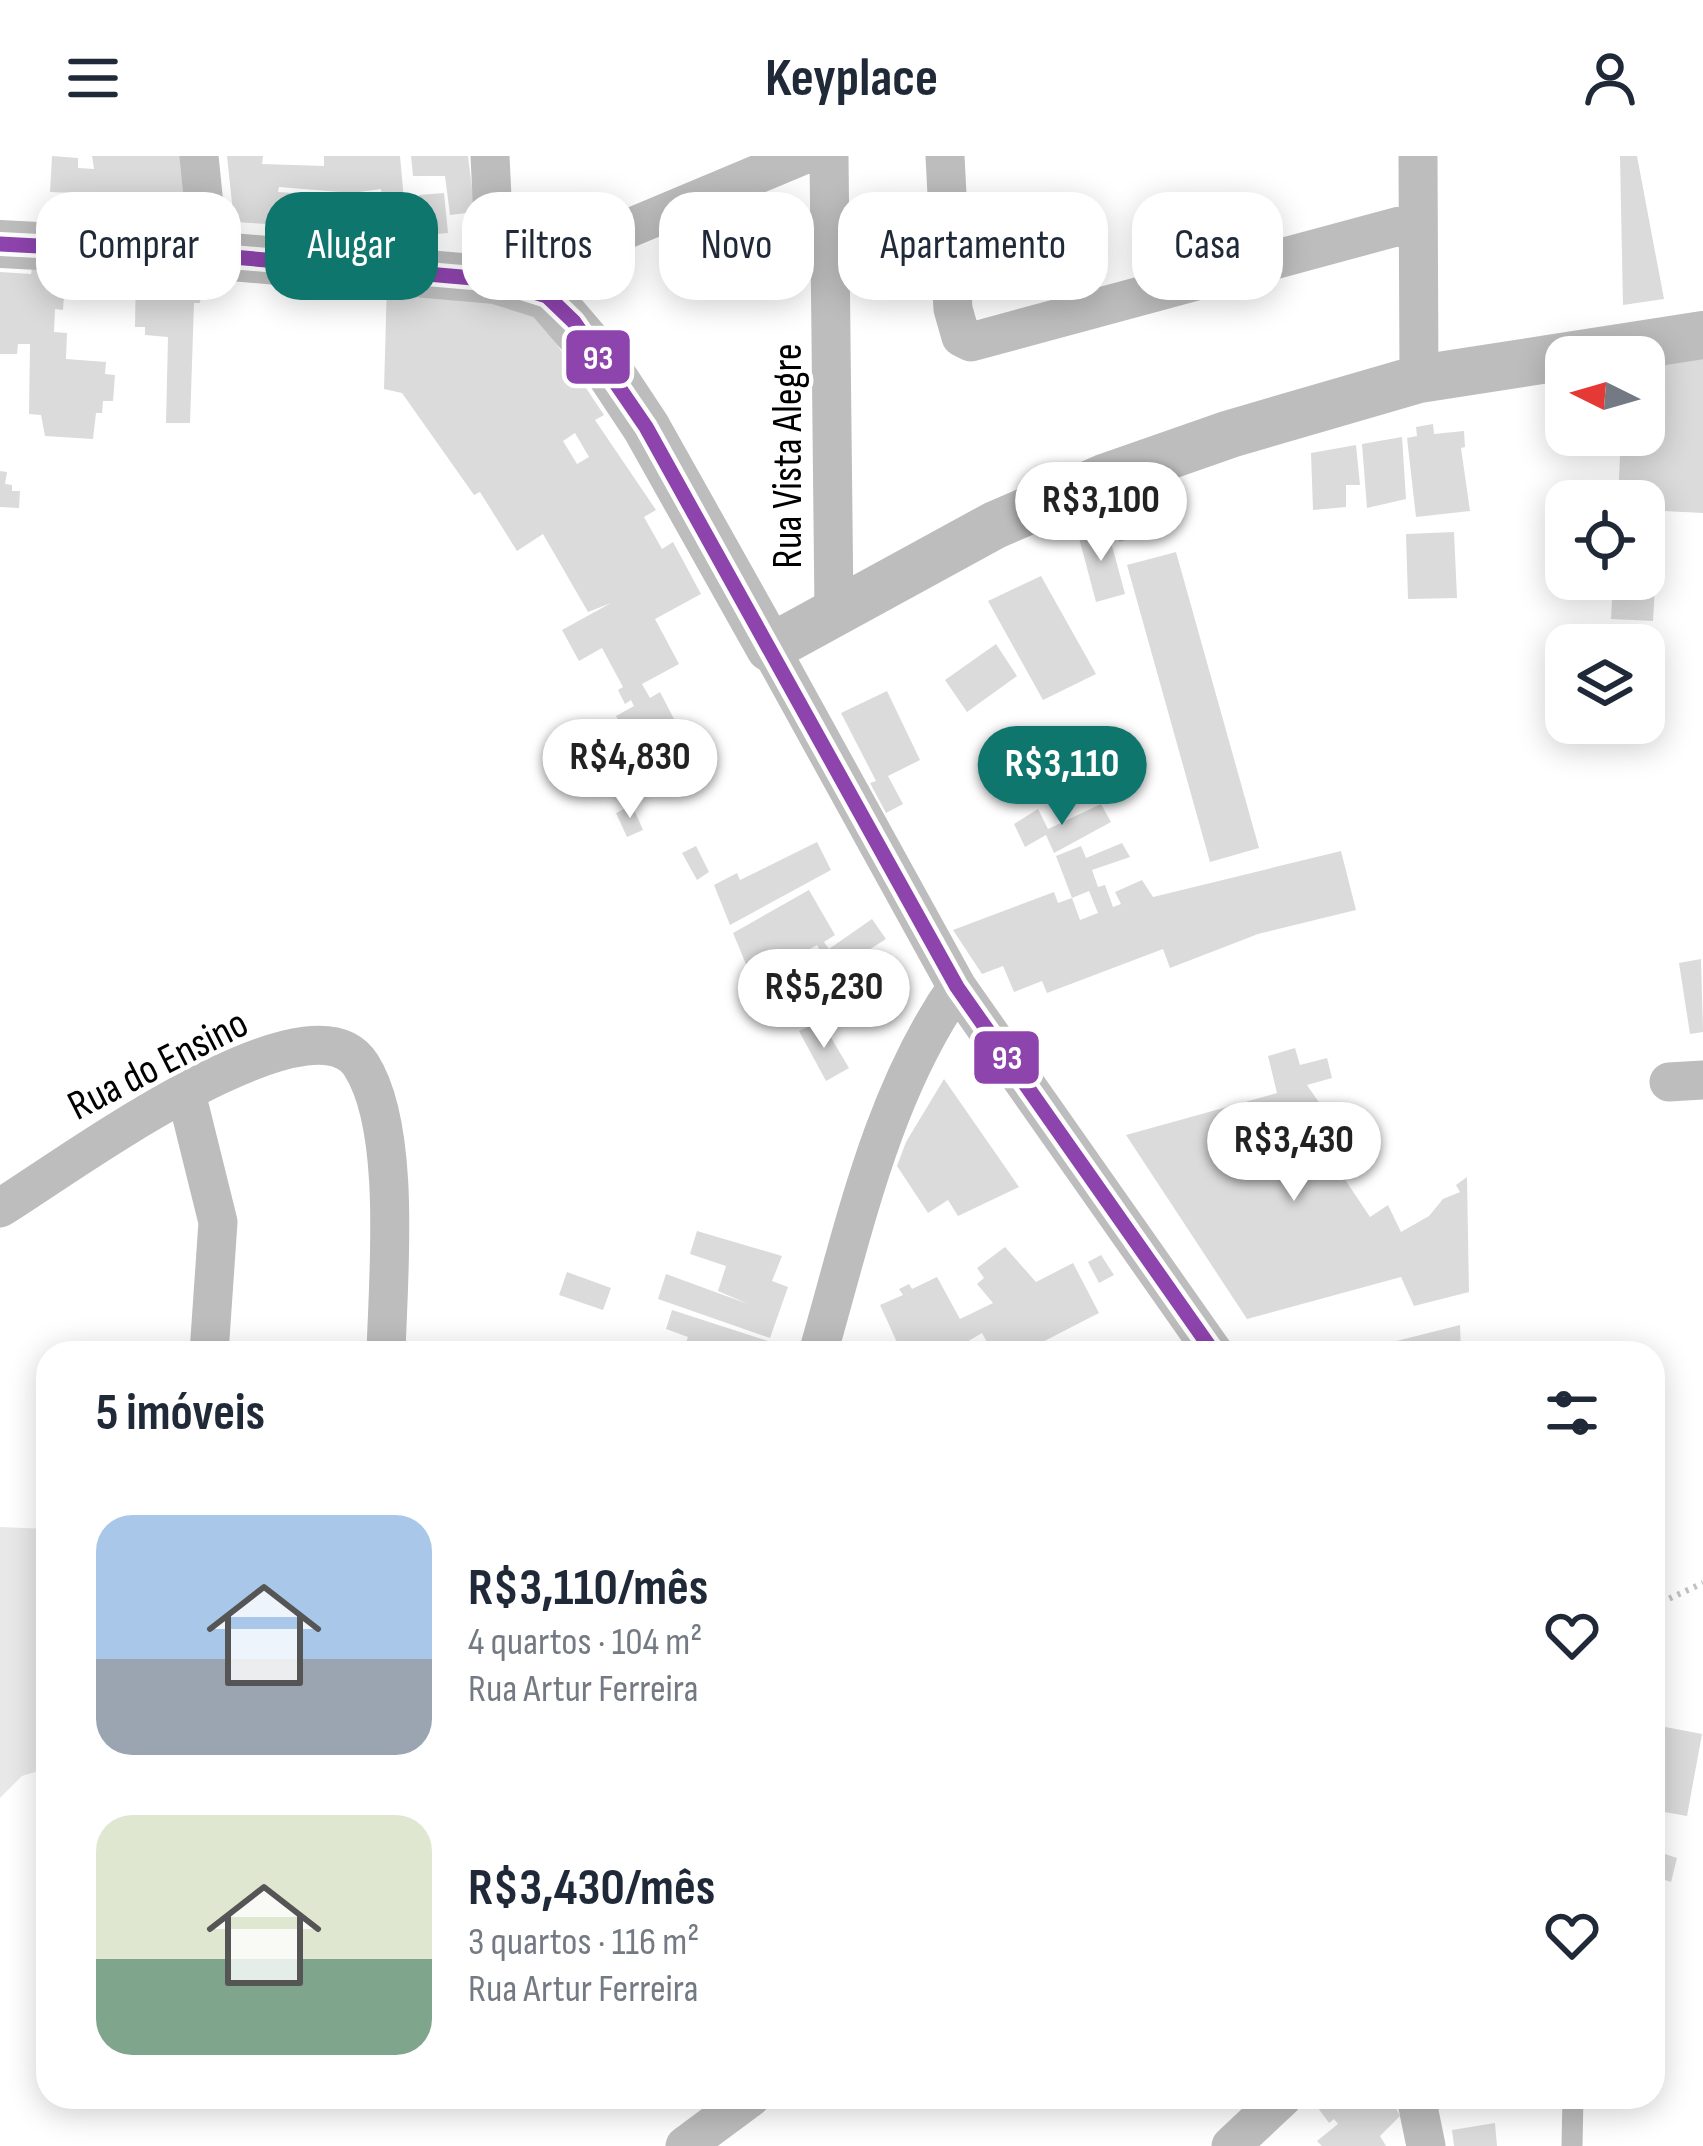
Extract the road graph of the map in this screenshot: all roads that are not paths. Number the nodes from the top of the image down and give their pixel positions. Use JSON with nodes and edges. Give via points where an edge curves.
{"nodes":[{"id":1,"x":199,"y":156,"type":"edge"},
{"id":2,"x":490,"y":156,"type":"edge"},
{"id":3,"x":801,"y":156,"type":"edge"},
{"id":4,"x":829,"y":156,"type":"edge"},
{"id":5,"x":945,"y":156,"type":"edge"},
{"id":6,"x":1418,"y":156,"type":"edge"},
{"id":7,"x":203,"y":192,"type":"edge"},
{"id":8,"x":496,"y":192,"type":"edge"},
{"id":9,"x":1418,"y":221,"type":"junction"},
{"id":10,"x":635,"y":226,"type":"edge"},
{"id":11,"x":0,"y":244,"type":"edge"},
{"id":12,"x":36,"y":246,"type":"edge"},
{"id":13,"x":241,"y":257,"type":"edge"},
{"id":14,"x":462,"y":279,"type":"edge"},
{"id":15,"x":539,"y":300,"type":"edge"},
{"id":16,"x":1703,"y":335,"type":"edge"},
{"id":17,"x":1419,"y":380,"type":"junction"},
{"id":18,"x":835,"y":611,"type":"junction"},
{"id":19,"x":770,"y":649,"type":"junction"},
{"id":20,"x":957,"y":987,"type":"junction"},
{"id":21,"x":186,"y":1093,"type":"junction"},
{"id":22,"x":0,"y":1208,"type":"edge"},
{"id":23,"x":209,"y":1341,"type":"edge"},
{"id":24,"x":386,"y":1341,"type":"edge"},
{"id":25,"x":822,"y":1341,"type":"edge"},
{"id":26,"x":1206,"y":1341,"type":"edge"},
{"id":27,"x":735,"y":2109,"type":"edge"},
{"id":28,"x":1271,"y":2109,"type":"edge"},
{"id":29,"x":1418,"y":2109,"type":"edge"},
{"id":30,"x":1573,"y":2109,"type":"edge"},
{"id":31,"x":685,"y":2146,"type":"edge"},
{"id":32,"x":1232,"y":2146,"type":"edge"},
{"id":33,"x":1426,"y":2146,"type":"edge"},
{"id":34,"x":1572,"y":2146,"type":"edge"}],
"edges":[{"from":1,"to":7,"type":"street"},
{"from":2,"to":8,"type":"street"},
{"from":3,"to":10,"type":"street"},
{"from":4,"to":18,"type":"street","name":"Rua Vista Alegre"},
{"from":5,"to":9,"type":"street","via":[[953,309],[961,337],[971,343]]},
{"from":6,"to":9,"type":"street"},
{"from":9,"to":17,"type":"street"},
{"from":11,"to":12,"type":"street"},
{"from":13,"to":14,"type":"street"},
{"from":15,"to":19,"type":"street","via":[[574,322],[602,359]]},
{"from":16,"to":17,"type":"street"},
{"from":17,"to":18,"type":"street","via":[[1104,478],[995,525]]},
{"from":18,"to":19,"type":"street"},
{"from":19,"to":20,"type":"street"},
{"from":20,"to":25,"type":"street","via":[[935,1018],[875,1160]]},
{"from":20,"to":26,"type":"street"},
{"from":21,"to":22,"type":"street","name":"Rua do Ensino"},
{"from":21,"to":23,"type":"street","via":[[218,1222]]},
{"from":21,"to":24,"type":"street","name":"Rua do Ensino","via":[[242,1064],[301,1048],[339,1046],[360,1063],[377,1109],[389,1202]]},
{"from":27,"to":31,"type":"street"},
{"from":28,"to":32,"type":"street"},
{"from":29,"to":33,"type":"street"},
{"from":30,"to":34,"type":"lane"}]}
